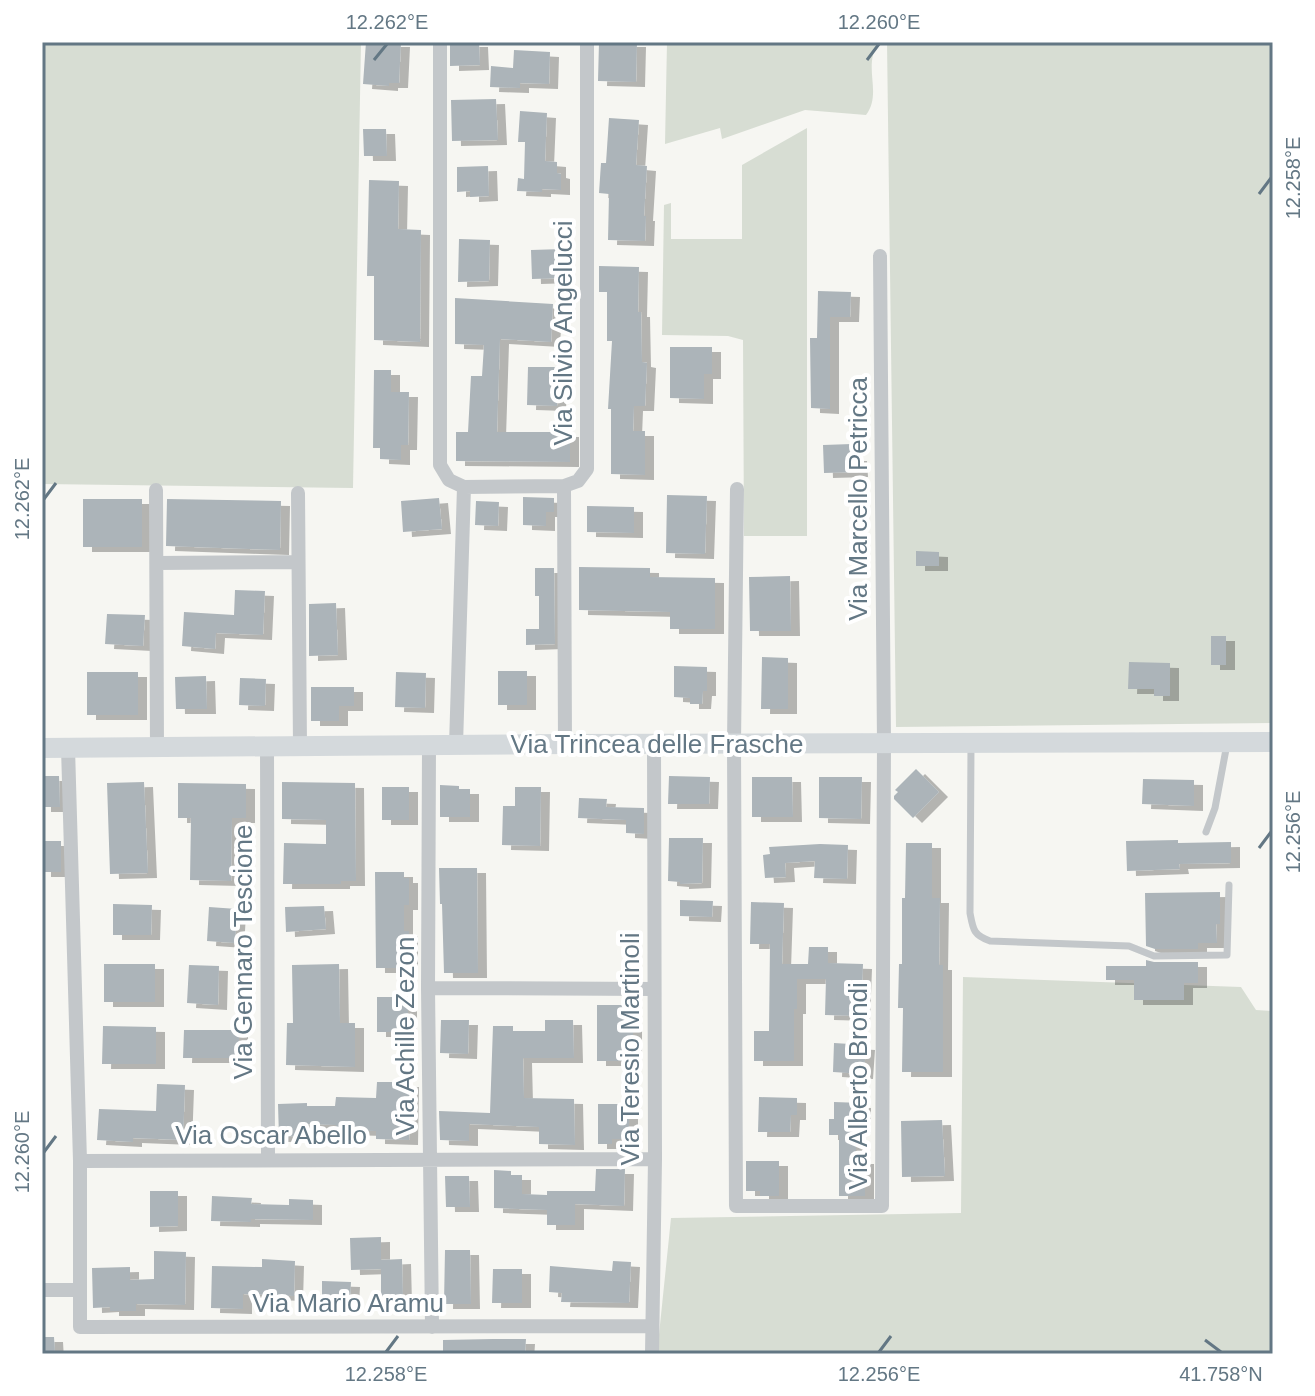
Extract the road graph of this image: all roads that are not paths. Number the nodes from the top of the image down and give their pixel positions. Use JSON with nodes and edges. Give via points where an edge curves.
{"nodes":[{"id":1,"x":440,"y":42,"type":"edge"},
{"id":2,"x":587,"y":42,"type":"edge"},
{"id":3,"x":880,"y":256,"type":"dead end"},
{"id":4,"x":564,"y":486,"type":"junction"},
{"id":5,"x":464,"y":487,"type":"junction"},
{"id":6,"x":737,"y":489,"type":"dead end"},
{"id":7,"x":156,"y":490,"type":"dead end"},
{"id":8,"x":298,"y":493,"type":"dead end"},
{"id":9,"x":298,"y":562,"type":"junction"},
{"id":10,"x":157,"y":563,"type":"junction"},
{"id":11,"x":971,"y":742,"type":"junction"},
{"id":12,"x":1227,"y":742,"type":"junction"},
{"id":13,"x":1273,"y":742,"type":"edge"},
{"id":14,"x":884,"y":743,"type":"junction"},
{"id":15,"x":565,"y":744,"type":"junction"},
{"id":16,"x":654,"y":744,"type":"junction"},
{"id":17,"x":734,"y":744,"type":"junction"},
{"id":18,"x":456,"y":745,"type":"junction"},
{"id":19,"x":267,"y":746,"type":"junction"},
{"id":20,"x":429,"y":746,"type":"junction"},
{"id":21,"x":157,"y":747,"type":"junction"},
{"id":22,"x":300,"y":747,"type":"junction"},
{"id":23,"x":42,"y":748,"type":"edge"},
{"id":24,"x":68,"y":748,"type":"junction"},
{"id":25,"x":1206,"y":832,"type":"dead end"},
{"id":26,"x":1229,"y":885,"type":"dead end"},
{"id":27,"x":428,"y":988,"type":"junction"},
{"id":28,"x":654,"y":989,"type":"junction"},
{"id":29,"x":268,"y":1159,"type":"junction"},
{"id":30,"x":430,"y":1159,"type":"junction"},
{"id":31,"x":655,"y":1159,"type":"junction"},
{"id":32,"x":80,"y":1161,"type":"junction"},
{"id":33,"x":42,"y":1290,"type":"edge"},
{"id":34,"x":80,"y":1290,"type":"junction"},
{"id":35,"x":652,"y":1326,"type":"junction"},
{"id":36,"x":432,"y":1327,"type":"junction"},
{"id":37,"x":652,"y":1354,"type":"edge"}],
"edges":[{"from":1,"to":5,"type":"street","via":[[440,465],[449,480]]},
{"from":2,"to":4,"type":"street","name":"Via Silvio Angelucci","via":[[587,469],[578,481]]},
{"from":3,"to":14,"type":"street","name":"Via Marcello Petricca"},
{"from":4,"to":5,"type":"street"},
{"from":4,"to":15,"type":"street"},
{"from":5,"to":18,"type":"street"},
{"from":6,"to":17,"type":"street"},
{"from":7,"to":10,"type":"street"},
{"from":8,"to":9,"type":"street"},
{"from":9,"to":10,"type":"street"},
{"from":9,"to":22,"type":"street"},
{"from":10,"to":21,"type":"street"},
{"from":11,"to":12,"type":"street","name":"Via Trincea delle Frasche"},
{"from":11,"to":14,"type":"street","name":"Via Trincea delle Frasche"},
{"from":11,"to":26,"type":"lane","via":[[970,913],[978,936],[990,941],[1129,946],[1154,956],[1227,955]]},
{"from":12,"to":13,"type":"street","name":"Via Trincea delle Frasche"},
{"from":12,"to":25,"type":"lane"},
{"from":14,"to":17,"type":"street","name":"Via Trincea delle Frasche"},
{"from":14,"to":17,"type":"street","name":"Via Alberto Brondi","via":[[882,1206],[736,1206]]},
{"from":15,"to":16,"type":"street","name":"Via Trincea delle Frasche"},
{"from":15,"to":18,"type":"street","name":"Via Trincea delle Frasche"},
{"from":16,"to":17,"type":"street","name":"Via Trincea delle Frasche"},
{"from":16,"to":28,"type":"street","name":"Via Teresio Martinoli"},
{"from":18,"to":20,"type":"street","name":"Via Trincea delle Frasche"},
{"from":19,"to":21,"type":"street","name":"Via Trincea delle Frasche"},
{"from":19,"to":22,"type":"street","name":"Via Trincea delle Frasche"},
{"from":19,"to":29,"type":"street","name":"Via Gennaro Tescione"},
{"from":20,"to":22,"type":"street","name":"Via Trincea delle Frasche"},
{"from":20,"to":27,"type":"street","name":"Via Achille Zezon"},
{"from":21,"to":24,"type":"street","name":"Via Trincea delle Frasche"},
{"from":23,"to":24,"type":"street","name":"Via Trincea delle Frasche"},
{"from":24,"to":32,"type":"street"},
{"from":27,"to":28,"type":"street"},
{"from":27,"to":30,"type":"street","name":"Via Achille Zezon"},
{"from":28,"to":31,"type":"street","name":"Via Teresio Martinoli"},
{"from":29,"to":30,"type":"street","name":"Via Oscar Abello"},
{"from":29,"to":32,"type":"street","name":"Via Oscar Abello"},
{"from":30,"to":31,"type":"street","name":"Via Oscar Abello"},
{"from":30,"to":36,"type":"street","name":"Via Achille Zezon"},
{"from":31,"to":35,"type":"street","name":"Via Teresio Martinoli"},
{"from":32,"to":34,"type":"street"},
{"from":33,"to":34,"type":"street"},
{"from":34,"to":36,"type":"street","name":"Via Mario Aramu","via":[[80,1327]]},
{"from":35,"to":36,"type":"street","name":"Via Mario Aramu"},
{"from":35,"to":37,"type":"street","name":"Via Teresio Martinoli"}]}
